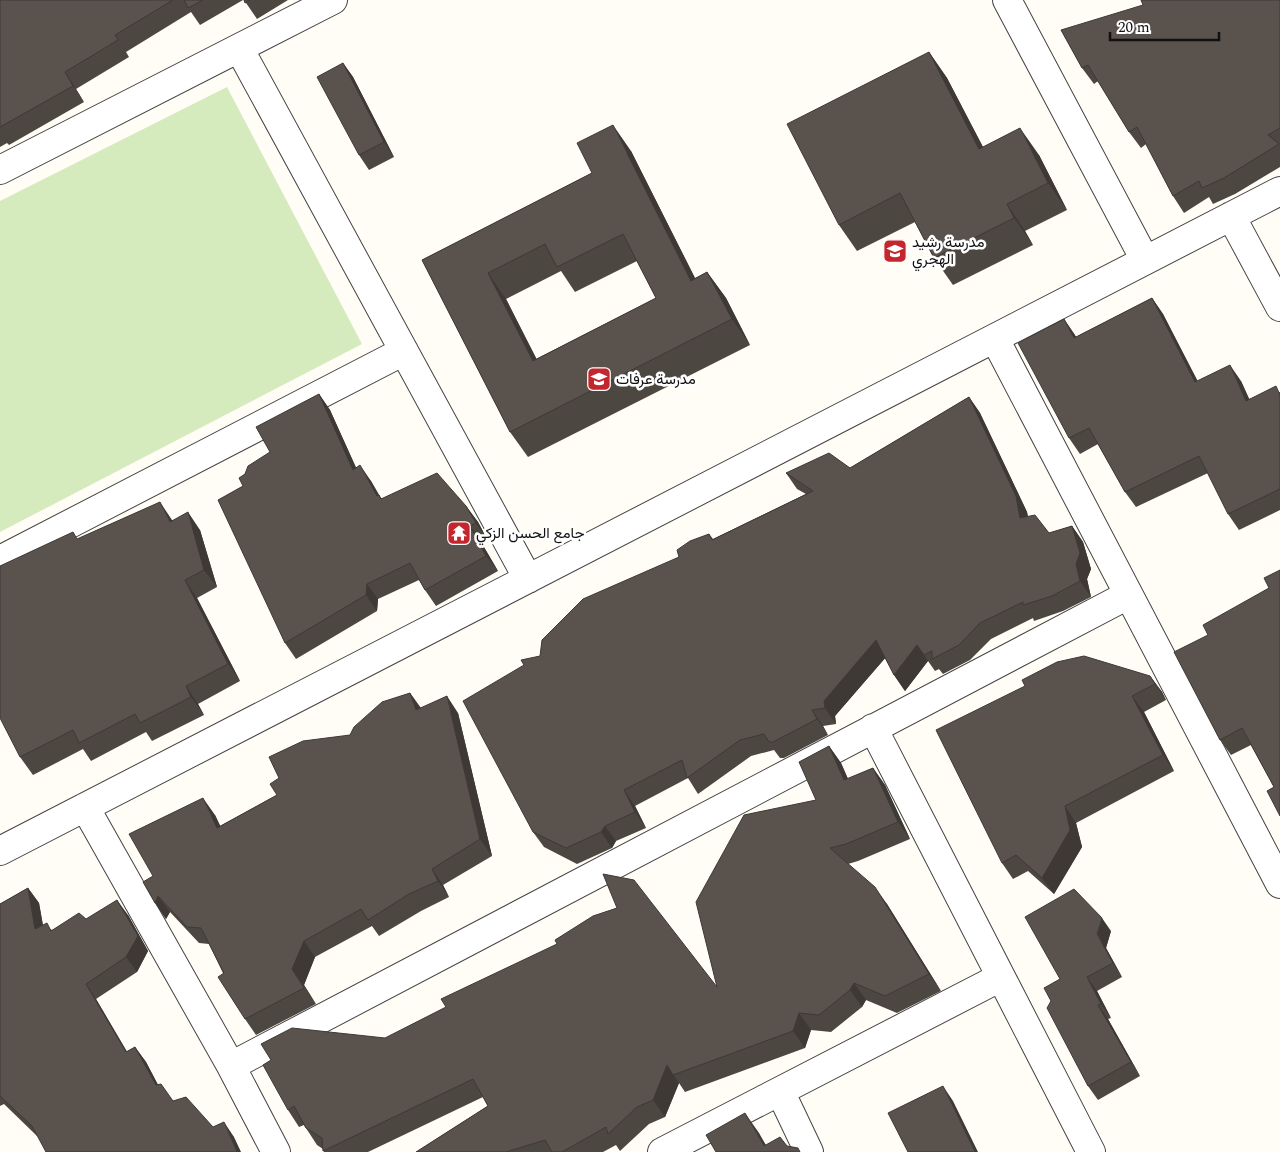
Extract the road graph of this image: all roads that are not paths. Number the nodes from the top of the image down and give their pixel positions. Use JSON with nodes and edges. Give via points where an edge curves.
{"nodes":[{"id":1,"x":333,"y":0,"type":"edge"},
{"id":2,"x":1015,"y":3,"type":"edge"},
{"id":3,"x":239,"y":48,"type":"junction"},
{"id":4,"x":0,"y":170,"type":"edge"},
{"id":5,"x":1280,"y":191,"type":"edge"},
{"id":6,"x":1231,"y":216,"type":"junction"},
{"id":7,"x":1145,"y":260,"type":"junction"},
{"id":8,"x":1280,"y":307,"type":"edge"},
{"id":9,"x":995,"y":339,"type":"junction"},
{"id":10,"x":404,"y":351,"type":"junction"},
{"id":11,"x":0,"y":560,"type":"edge"},
{"id":12,"x":528,"y":579,"type":"junction"},
{"id":13,"x":1128,"y":595,"type":"junction"},
{"id":14,"x":873,"y":728,"type":"junction"},
{"id":15,"x":85,"y":807,"type":"junction"},
{"id":16,"x":0,"y":851,"type":"edge"},
{"id":17,"x":1280,"y":884,"type":"edge"},
{"id":18,"x":1001,"y":977,"type":"junction"},
{"id":19,"x":231,"y":1066,"type":"junction"},
{"id":20,"x":780,"y":1090,"type":"junction"},
{"id":21,"x":276,"y":1152,"type":"edge"},
{"id":22,"x":662,"y":1152,"type":"edge"},
{"id":23,"x":809,"y":1152,"type":"edge"},
{"id":24,"x":1091,"y":1152,"type":"edge"}],
"edges":[{"from":1,"to":3,"type":"street"},
{"from":2,"to":7,"type":"street"},
{"from":3,"to":4,"type":"street"},
{"from":3,"to":10,"type":"street"},
{"from":5,"to":6,"type":"street"},
{"from":6,"to":7,"type":"street"},
{"from":6,"to":8,"type":"street"},
{"from":7,"to":9,"type":"street"},
{"from":9,"to":12,"type":"street"},
{"from":9,"to":13,"type":"street"},
{"from":10,"to":11,"type":"street"},
{"from":10,"to":12,"type":"street"},
{"from":12,"to":15,"type":"street"},
{"from":13,"to":14,"type":"street"},
{"from":13,"to":17,"type":"street"},
{"from":14,"to":18,"type":"street"},
{"from":14,"to":19,"type":"street"},
{"from":15,"to":16,"type":"street"},
{"from":15,"to":19,"type":"street"},
{"from":18,"to":20,"type":"street"},
{"from":18,"to":24,"type":"street"},
{"from":19,"to":21,"type":"street"},
{"from":20,"to":22,"type":"street"},
{"from":20,"to":23,"type":"street"}]}
